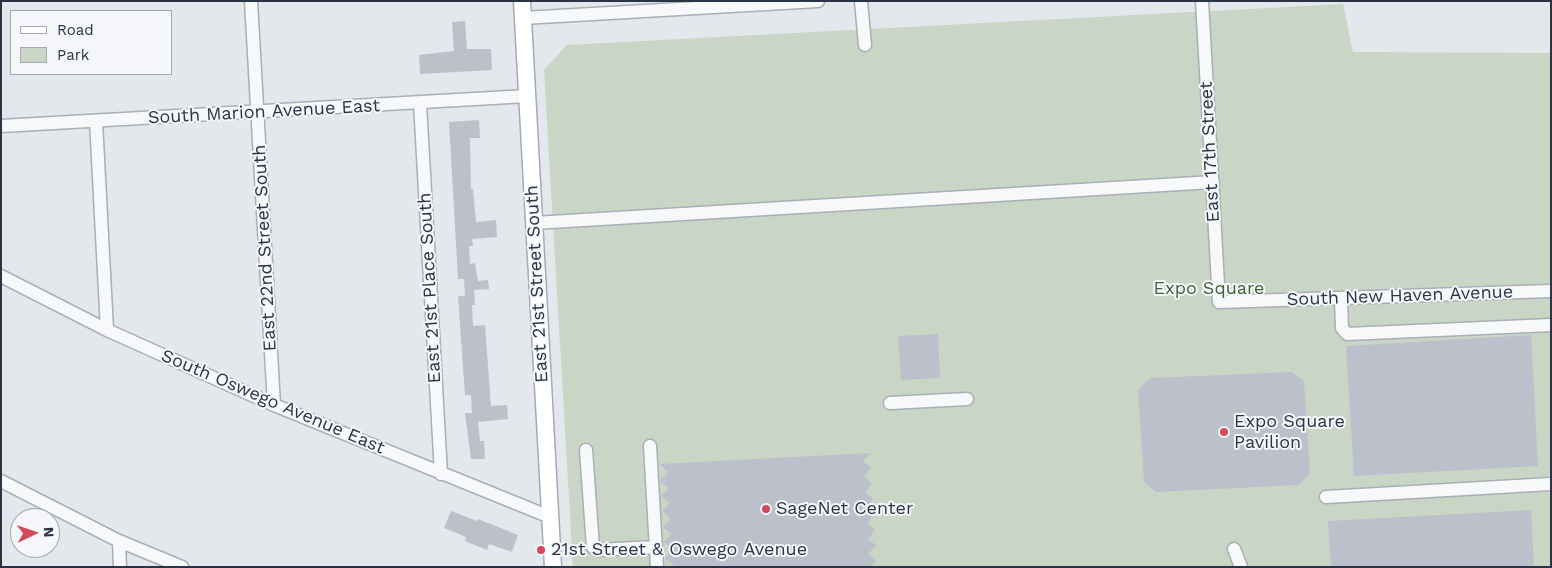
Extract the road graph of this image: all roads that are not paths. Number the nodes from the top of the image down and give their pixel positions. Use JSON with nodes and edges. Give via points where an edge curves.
{"nodes":[{"id":1,"x":251,"y":1,"type":"edge"},
{"id":2,"x":522,"y":1,"type":"edge"},
{"id":3,"x":818,"y":1,"type":"edge"},
{"id":4,"x":861,"y":1,"type":"edge"},
{"id":5,"x":1202,"y":1,"type":"edge"},
{"id":6,"x":523,"y":18,"type":"junction"},
{"id":7,"x":865,"y":45,"type":"dead end"},
{"id":8,"x":527,"y":96,"type":"junction"},
{"id":9,"x":420,"y":103,"type":"junction"},
{"id":10,"x":257,"y":113,"type":"junction"},
{"id":11,"x":96,"y":121,"type":"junction"},
{"id":12,"x":1,"y":126,"type":"edge"},
{"id":13,"x":1212,"y":182,"type":"junction"},
{"id":14,"x":534,"y":223,"type":"junction"},
{"id":15,"x":1,"y":276,"type":"edge"},
{"id":16,"x":1551,"y":291,"type":"edge"},
{"id":17,"x":1341,"y":298,"type":"junction"},
{"id":18,"x":1219,"y":302,"type":"joint"},
{"id":19,"x":1551,"y":325,"type":"edge"},
{"id":20,"x":107,"y":330,"type":"junction"},
{"id":21,"x":967,"y":399,"type":"dead end"},
{"id":22,"x":890,"y":403,"type":"dead end"},
{"id":23,"x":274,"y":405,"type":"junction"},
{"id":24,"x":650,"y":446,"type":"dead end"},
{"id":25,"x":586,"y":450,"type":"dead end"},
{"id":26,"x":441,"y":474,"type":"junction"},
{"id":27,"x":1,"y":481,"type":"edge"},
{"id":28,"x":1551,"y":484,"type":"edge"},
{"id":29,"x":1326,"y":498,"type":"dead end"},
{"id":30,"x":550,"y":518,"type":"junction"},
{"id":31,"x":119,"y":541,"type":"junction"},
{"id":32,"x":656,"y":547,"type":"junction"},
{"id":33,"x":120,"y":567,"type":"edge"},
{"id":34,"x":182,"y":567,"type":"edge"},
{"id":35,"x":553,"y":567,"type":"edge"},
{"id":36,"x":656,"y":567,"type":"edge"},
{"id":37,"x":1230,"y":567,"type":"edge"},
{"id":38,"x":1241,"y":567,"type":"edge"}],
"edges":[{"from":1,"to":10,"type":"street","name":"East 22nd Street South"},
{"from":2,"to":6,"type":"main road","name":"East 21st Street South"},
{"from":3,"to":6,"type":"street"},
{"from":4,"to":7,"type":"street"},
{"from":5,"to":13,"type":"street","name":"East 17th Street"},
{"from":6,"to":8,"type":"main road","name":"East 21st Street South"},
{"from":8,"to":9,"type":"street","name":"South Marion Avenue East"},
{"from":8,"to":14,"type":"main road","name":"East 21st Street South"},
{"from":9,"to":10,"type":"street","name":"South Marion Avenue East"},
{"from":9,"to":26,"type":"street","name":"East 21st Place South"},
{"from":10,"to":11,"type":"street","name":"South Marion Avenue East"},
{"from":10,"to":23,"type":"street","name":"East 22nd Street South"},
{"from":11,"to":12,"type":"street","name":"South Marion Avenue East"},
{"from":11,"to":20,"type":"street"},
{"from":13,"to":14,"type":"street"},
{"from":13,"to":18,"type":"street","name":"East 17th Street"},
{"from":14,"to":30,"type":"main road","name":"East 21st Street South"},
{"from":15,"to":20,"type":"street","name":"South Oswego Avenue East"},
{"from":16,"to":17,"type":"street","name":"South New Haven Avenue"},
{"from":17,"to":18,"type":"street","name":"South New Haven Avenue"},
{"from":17,"to":19,"type":"street","via":[[1342,328],[1347,334]]},
{"from":20,"to":23,"type":"street","name":"South Oswego Avenue East"},
{"from":21,"to":22,"type":"street"},
{"from":23,"to":26,"type":"street","name":"South Oswego Avenue East"},
{"from":24,"to":32,"type":"street"},
{"from":25,"to":32,"type":"street","via":[[593,547],[599,550]]},
{"from":26,"to":30,"type":"street","name":"South Oswego Avenue East"},
{"from":27,"to":31,"type":"street"},
{"from":28,"to":29,"type":"street"},
{"from":30,"to":35,"type":"main road","name":"East 21st Street South"},
{"from":31,"to":33,"type":"street"},
{"from":31,"to":34,"type":"street"},
{"from":32,"to":36,"type":"street"},
{"from":37,"to":38,"type":"street","via":[[1234,548]]}]}
